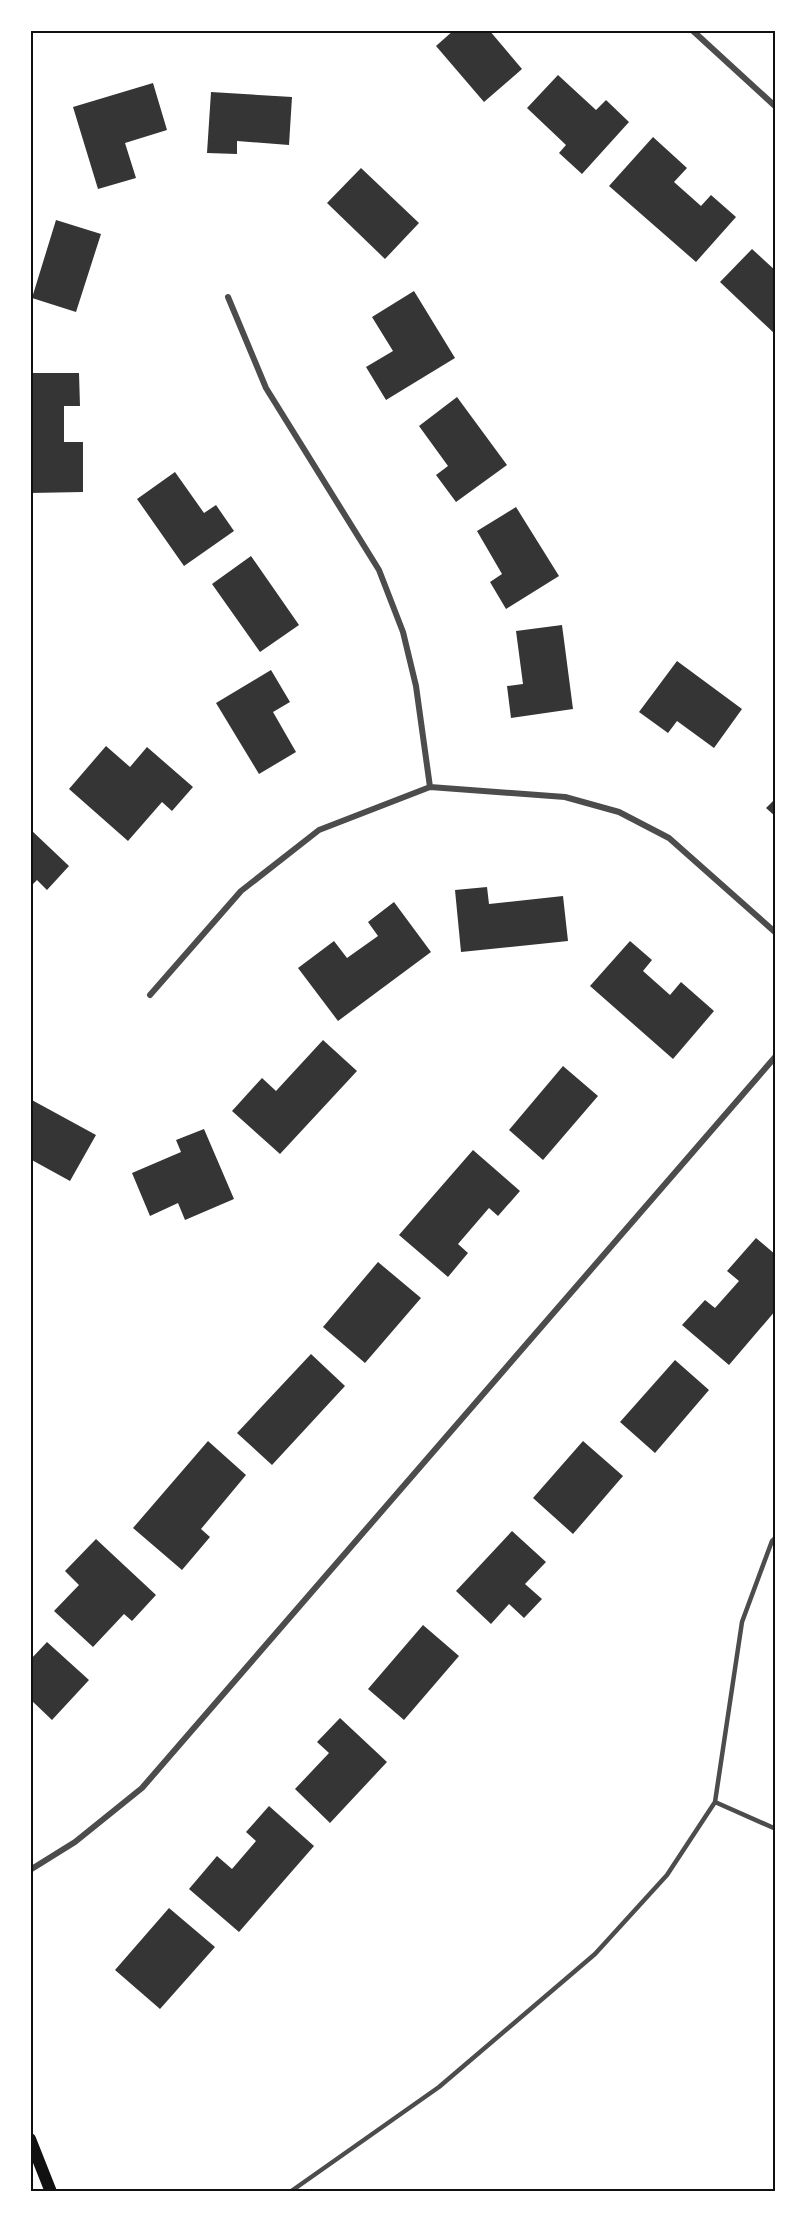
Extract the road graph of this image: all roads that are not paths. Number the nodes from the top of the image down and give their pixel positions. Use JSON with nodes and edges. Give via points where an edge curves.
{"nodes":[{"id":1,"x":692,"y":30,"type":"edge"},
{"id":2,"x":776,"y":107,"type":"edge"},
{"id":3,"x":228,"y":297,"type":"dead end"},
{"id":4,"x":430,"y":787,"type":"junction"},
{"id":5,"x":776,"y":933,"type":"edge"},
{"id":6,"x":150,"y":995,"type":"dead end"},
{"id":7,"x":776,"y":1056,"type":"edge"},
{"id":8,"x":776,"y":1537,"type":"edge"},
{"id":9,"x":715,"y":1802,"type":"junction"},
{"id":10,"x":776,"y":1829,"type":"edge"},
{"id":11,"x":30,"y":1870,"type":"edge"},
{"id":12,"x":30,"y":2139,"type":"edge"},
{"id":13,"x":51,"y":2192,"type":"edge"},
{"id":14,"x":290,"y":2192,"type":"edge"}],
"edges":[{"from":1,"to":2,"type":"street"},
{"from":3,"to":4,"type":"street","via":[[266,388],[379,570],[403,632],[416,686]]},
{"from":4,"to":5,"type":"street","via":[[565,797],[619,812],[669,838]]},
{"from":4,"to":6,"type":"street","via":[[319,830],[241,891]]},
{"from":7,"to":11,"type":"street","via":[[142,1788],[75,1842]]},
{"from":8,"to":9,"type":"lane","via":[[742,1622]]},
{"from":9,"to":10,"type":"lane"},
{"from":9,"to":14,"type":"lane","via":[[666,1875],[596,1954],[440,2087]]},
{"from":12,"to":13,"type":"main road"}]}
